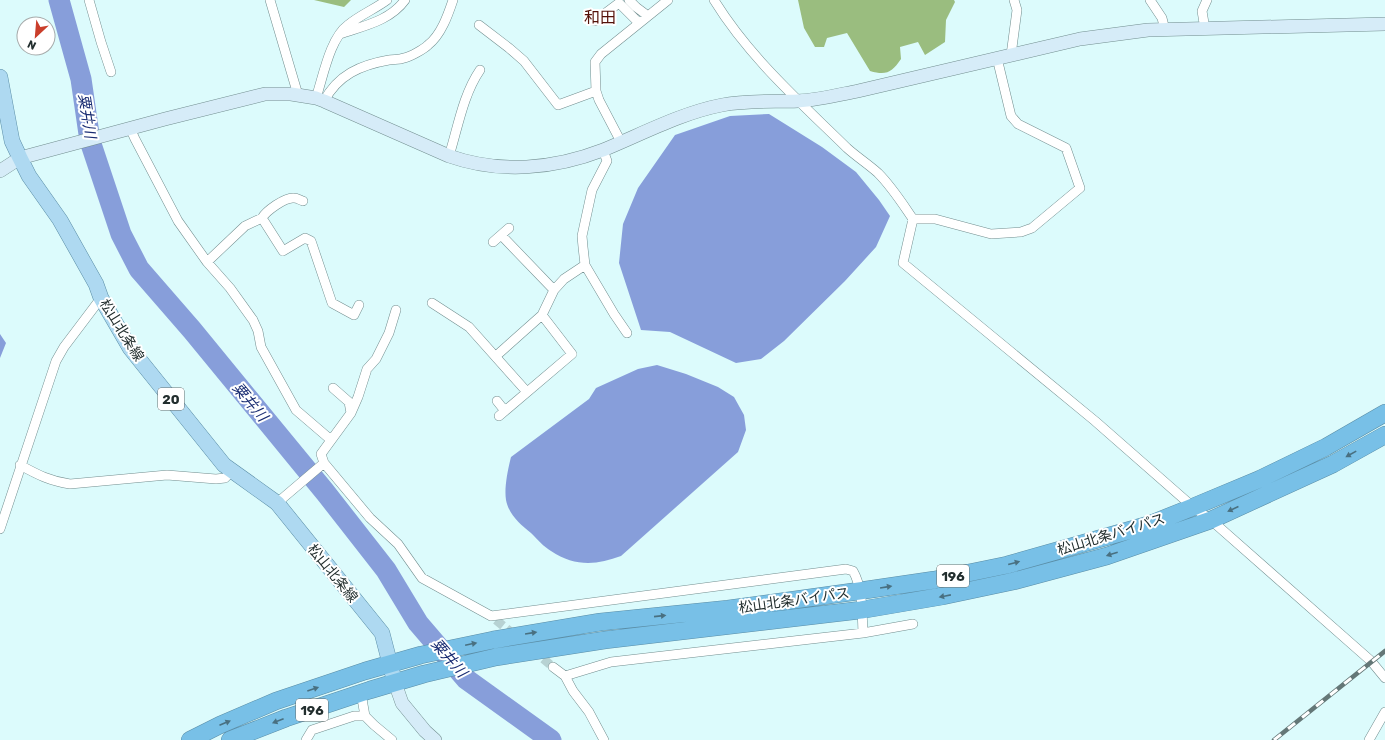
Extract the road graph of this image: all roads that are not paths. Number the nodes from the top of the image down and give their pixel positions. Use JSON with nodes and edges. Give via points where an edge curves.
{"nodes":[{"id":1,"x":89,"y":0,"type":"edge"},
{"id":2,"x":270,"y":0,"type":"edge"},
{"id":3,"x":387,"y":0,"type":"edge"},
{"id":4,"x":405,"y":0,"type":"edge"},
{"id":5,"x":453,"y":0,"type":"edge"},
{"id":6,"x":628,"y":0,"type":"edge"},
{"id":7,"x":668,"y":0,"type":"edge"},
{"id":8,"x":714,"y":0,"type":"edge"},
{"id":9,"x":1014,"y":0,"type":"edge"},
{"id":10,"x":1150,"y":0,"type":"edge"},
{"id":11,"x":1207,"y":0,"type":"edge"},
{"id":12,"x":648,"y":16,"type":"junction"},
{"id":13,"x":595,"y":21,"type":"dead end"},
{"id":14,"x":639,"y":23,"type":"junction"},
{"id":15,"x":1385,"y":24,"type":"edge"},
{"id":16,"x":478,"y":25,"type":"dead end"},
{"id":17,"x":1205,"y":28,"type":"junction"},
{"id":18,"x":1165,"y":30,"type":"junction"},
{"id":19,"x":340,"y":34,"type":"junction"},
{"id":20,"x":1011,"y":55,"type":"junction"},
{"id":21,"x":997,"y":58,"type":"junction"},
{"id":22,"x":480,"y":70,"type":"dead end"},
{"id":23,"x":111,"y":72,"type":"dead end"},
{"id":24,"x":0,"y":77,"type":"edge"},
{"id":25,"x":596,"y":91,"type":"junction"},
{"id":26,"x":298,"y":95,"type":"junction"},
{"id":27,"x":320,"y":99,"type":"junction"},
{"id":28,"x":799,"y":101,"type":"junction"},
{"id":29,"x":130,"y":128,"type":"junction"},
{"id":30,"x":621,"y":142,"type":"junction"},
{"id":31,"x":603,"y":150,"type":"junction"},
{"id":32,"x":449,"y":156,"type":"junction"},
{"id":33,"x":20,"y":158,"type":"junction"},
{"id":34,"x":0,"y":171,"type":"edge"},
{"id":35,"x":303,"y":201,"type":"dead end"},
{"id":36,"x":262,"y":218,"type":"junction"},
{"id":37,"x":913,"y":219,"type":"junction"},
{"id":38,"x":509,"y":228,"type":"dead end"},
{"id":39,"x":501,"y":235,"type":"junction"},
{"id":40,"x":493,"y":242,"type":"dead end"},
{"id":41,"x":207,"y":262,"type":"junction"},
{"id":42,"x":585,"y":265,"type":"junction"},
{"id":43,"x":554,"y":290,"type":"junction"},
{"id":44,"x":101,"y":298,"type":"junction"},
{"id":45,"x":446,"y":300,"type":"dead end"},
{"id":46,"x":432,"y":303,"type":"dead end"},
{"id":47,"x":359,"y":305,"type":"dead end"},
{"id":48,"x":441,"y":308,"type":"junction"},
{"id":49,"x":396,"y":310,"type":"dead end"},
{"id":50,"x":542,"y":315,"type":"junction"},
{"id":51,"x":627,"y":333,"type":"dead end"},
{"id":52,"x":496,"y":356,"type":"junction"},
{"id":53,"x":333,"y":388,"type":"dead end"},
{"id":54,"x":527,"y":392,"type":"junction"},
{"id":55,"x":497,"y":401,"type":"dead end"},
{"id":56,"x":351,"y":413,"type":"junction"},
{"id":57,"x":1385,"y":414,"type":"edge"},
{"id":58,"x":1385,"y":435,"type":"edge"},
{"id":59,"x":331,"y":440,"type":"junction"},
{"id":60,"x":322,"y":464,"type":"junction"},
{"id":61,"x":20,"y":465,"type":"junction"},
{"id":62,"x":232,"y":471,"type":"junction"},
{"id":63,"x":277,"y":503,"type":"junction"},
{"id":64,"x":1193,"y":507,"type":"junction"},
{"id":65,"x":1211,"y":520,"type":"junction"},
{"id":66,"x":0,"y":529,"type":"edge"},
{"id":67,"x":859,"y":591,"type":"junction"},
{"id":68,"x":861,"y":610,"type":"junction"},
{"id":69,"x":913,"y":624,"type":"dead end"},
{"id":70,"x":863,"y":633,"type":"junction"},
{"id":71,"x":390,"y":664,"type":"junction"},
{"id":72,"x":553,"y":667,"type":"tunnel mouth"},
{"id":73,"x":565,"y":676,"type":"junction"},
{"id":74,"x":1385,"y":678,"type":"edge"},
{"id":75,"x":395,"y":683,"type":"junction"},
{"id":76,"x":361,"y":693,"type":"junction"},
{"id":77,"x":1385,"y":712,"type":"edge"},
{"id":78,"x":365,"y":716,"type":"junction"},
{"id":79,"x":190,"y":740,"type":"edge"},
{"id":80,"x":230,"y":740,"type":"edge"},
{"id":81,"x":306,"y":740,"type":"edge"},
{"id":82,"x":392,"y":740,"type":"edge"},
{"id":83,"x":435,"y":740,"type":"edge"},
{"id":84,"x":604,"y":740,"type":"edge"},
{"id":85,"x":1369,"y":740,"type":"edge"}],
"edges":[{"from":1,"to":23,"type":"street"},
{"from":2,"to":26,"type":"street"},
{"from":3,"to":19,"type":"street","via":[[362,14]]},
{"from":4,"to":19,"type":"street","via":[[399,8],[383,19]]},
{"from":5,"to":27,"type":"street","via":[[437,35],[428,46],[404,58],[368,65],[347,74]]},
{"from":6,"to":12,"type":"street"},
{"from":7,"to":12,"type":"street"},
{"from":8,"to":28,"type":"street","via":[[728,23]]},
{"from":9,"to":20,"type":"street","via":[[1017,10]]},
{"from":10,"to":18,"type":"street","via":[[1162,18]]},
{"from":11,"to":17,"type":"street","via":[[1202,11]]},
{"from":12,"to":14,"type":"street"},
{"from":13,"to":14,"type":"street","via":[[619,3]]},
{"from":14,"to":25,"type":"street","via":[[601,54],[595,62]]},
{"from":15,"to":17,"type":"street"},
{"from":16,"to":25,"type":"street","via":[[524,61],[558,105]]},
{"from":17,"to":18,"type":"street"},
{"from":18,"to":20,"type":"street","via":[[1080,38]]},
{"from":19,"to":27,"type":"street","via":[[333,47]]},
{"from":20,"to":21,"type":"street"},
{"from":21,"to":28,"type":"street","via":[[858,92]]},
{"from":21,"to":37,"type":"street","via":[[1011,116],[1018,124],[1066,148],[1080,188],[1032,228],[1021,232],[991,234],[935,219]]},
{"from":22,"to":32,"type":"street","via":[[467,93]]},
{"from":24,"to":33,"type":"main road","name":"松山北条線","number":"20","via":[[12,141]]},
{"from":25,"to":30,"type":"street"},
{"from":26,"to":27,"type":"street"},
{"from":26,"to":29,"type":"street","via":[[265,94]]},
{"from":27,"to":32,"type":"street"},
{"from":28,"to":30,"type":"street","via":[[724,104],[681,117]]},
{"from":28,"to":37,"type":"street","via":[[849,150],[878,173],[897,194]]},
{"from":29,"to":33,"type":"street"},
{"from":29,"to":41,"type":"street","via":[[178,221]]},
{"from":30,"to":31,"type":"street"},
{"from":31,"to":32,"type":"street","via":[[571,161],[520,168],[467,162]]},
{"from":31,"to":42,"type":"street","via":[[607,161],[592,190],[582,236]]},
{"from":33,"to":34,"type":"street"},
{"from":33,"to":44,"type":"main road","name":"松山北条線","number":"20","via":[[29,176],[60,220],[96,284]]},
{"from":35,"to":36,"type":"street","via":[[288,198],[266,212]]},
{"from":36,"to":41,"type":"street","via":[[245,226]]},
{"from":36,"to":47,"type":"street","via":[[283,251],[305,238],[311,241],[332,303],[354,315]]},
{"from":37,"to":64,"type":"street","via":[[903,263]]},
{"from":38,"to":39,"type":"street"},
{"from":39,"to":40,"type":"street"},
{"from":39,"to":43,"type":"street"},
{"from":41,"to":59,"type":"street","via":[[253,320],[261,347],[296,410]]},
{"from":42,"to":43,"type":"street","via":[[564,279]]},
{"from":42,"to":51,"type":"street"},
{"from":43,"to":50,"type":"street"},
{"from":44,"to":61,"type":"street","via":[[56,361]]},
{"from":44,"to":62,"type":"main road","name":"松山北条線","number":"20","via":[[130,348],[224,465]]},
{"from":45,"to":48,"type":"street"},
{"from":46,"to":48,"type":"street"},
{"from":48,"to":52,"type":"street","via":[[469,327]]},
{"from":49,"to":56,"type":"street","via":[[389,333],[376,359],[367,369]]},
{"from":50,"to":52,"type":"street"},
{"from":50,"to":54,"type":"street","via":[[572,354]]},
{"from":52,"to":54,"type":"street"},
{"from":53,"to":56,"type":"street","via":[[349,402]]},
{"from":54,"to":55,"type":"street","via":[[502,414]]},
{"from":56,"to":59,"type":"street"},
{"from":57,"to":64,"type":"highway","name":"松山北条バイパス","number":"196","via":[[1326,447],[1260,479]]},
{"from":58,"to":65,"type":"highway","name":"松山北条バイパス","number":"196","one_way":true,"via":[[1333,464]]},
{"from":59,"to":60,"type":"street","via":[[321,454]]},
{"from":60,"to":63,"type":"street"},
{"from":60,"to":67,"type":"street","via":[[370,518],[398,544],[422,578],[494,618],[846,570],[853,572],[857,578]]},
{"from":61,"to":62,"type":"street","via":[[54,482],[70,484],[167,475],[216,479],[225,478]]},
{"from":61,"to":66,"type":"street"},
{"from":62,"to":63,"type":"main road","name":"松山北条線","number":"20"},
{"from":63,"to":71,"type":"main road","name":"松山北条線","number":"20","via":[[382,633]]},
{"from":64,"to":65,"type":"street"},
{"from":67,"to":64,"type":"highway","name":"松山北条バイパス","number":"196","one_way":true,"via":[[934,580],[1007,564],[1148,525]]},
{"from":65,"to":68,"type":"highway","name":"松山北条バイパス","number":"196","one_way":true,"via":[[1107,556],[1014,581]]},
{"from":65,"to":74,"type":"street","via":[[1372,661]]},
{"from":67,"to":68,"type":"street"},
{"from":71,"to":67,"type":"highway","name":"松山北条バイパス","number":"196","one_way":true,"via":[[421,654],[600,622],[728,609]]},
{"from":68,"to":70,"type":"street"},
{"from":68,"to":75,"type":"highway","name":"松山北条バイパス","number":"196","via":[[605,640],[496,657]]},
{"from":69,"to":70,"type":"street"},
{"from":70,"to":73,"type":"street","via":[[611,662]]},
{"from":71,"to":75,"type":"main road","name":"松山北条線","number":"20"},
{"from":79,"to":71,"type":"highway","name":"松山北条バイパス","number":"196","one_way":true,"via":[[276,701]]},
{"from":72,"to":73,"type":"street"},
{"from":73,"to":84,"type":"street"},
{"from":75,"to":76,"type":"highway","name":"松山北条バイパス","number":"196"},
{"from":75,"to":83,"type":"street","via":[[402,703]]},
{"from":76,"to":78,"type":"street"},
{"from":76,"to":80,"type":"highway","name":"松山北条バイパス","number":"196","one_way":true},
{"from":77,"to":85,"type":"street"},
{"from":78,"to":81,"type":"street","via":[[354,716],[312,730]]},
{"from":78,"to":82,"type":"street"}]}
